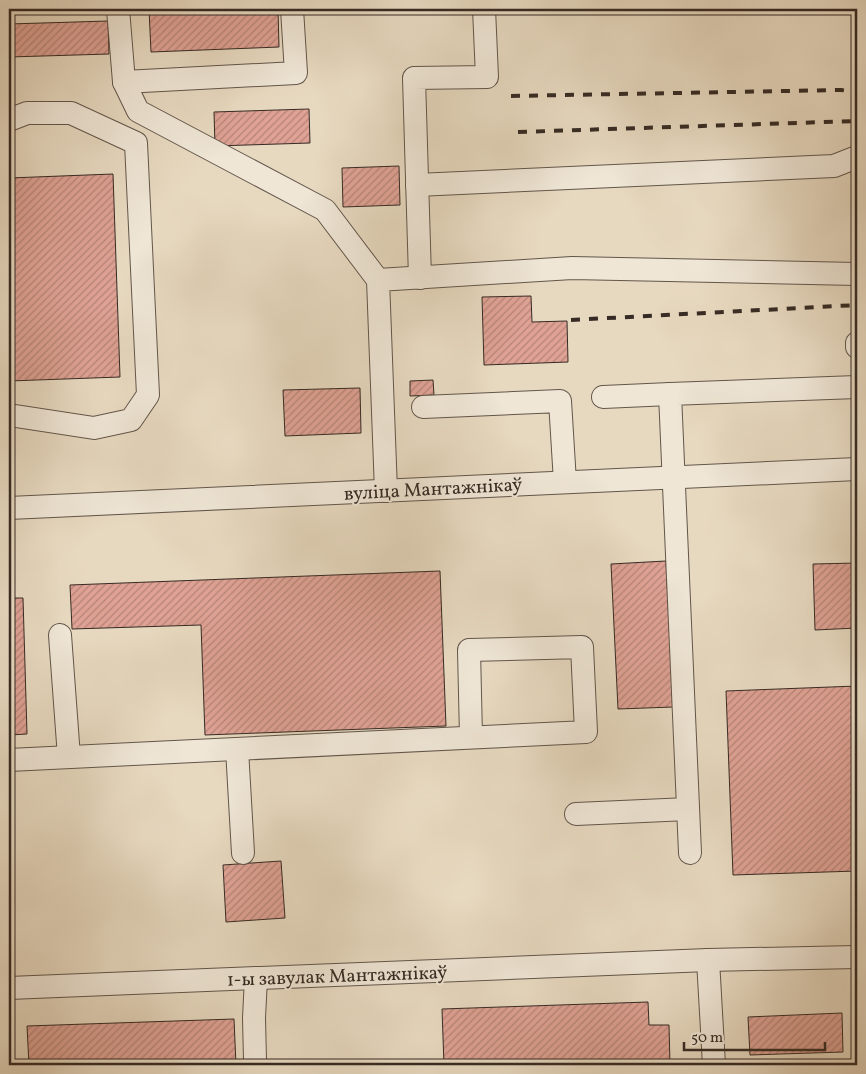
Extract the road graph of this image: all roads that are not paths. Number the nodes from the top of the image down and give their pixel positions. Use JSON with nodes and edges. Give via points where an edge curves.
{"nodes":[{"id":1,"x":118,"y":9,"type":"edge"},
{"id":2,"x":292,"y":9,"type":"edge"},
{"id":3,"x":484,"y":9,"type":"edge"},
{"id":4,"x":124,"y":82,"type":"junction"},
{"id":5,"x":9,"y":120,"type":"edge"},
{"id":6,"x":857,"y":157,"type":"edge"},
{"id":7,"x":417,"y":185,"type":"junction"},
{"id":8,"x":857,"y":274,"type":"edge"},
{"id":9,"x":420,"y":278,"type":"junction"},
{"id":10,"x":378,"y":280,"type":"junction"},
{"id":11,"x":857,"y":387,"type":"edge"},
{"id":12,"x":670,"y":394,"type":"junction"},
{"id":13,"x":602,"y":397,"type":"dead end"},
{"id":14,"x":424,"y":407,"type":"dead end"},
{"id":15,"x":9,"y":415,"type":"edge"},
{"id":16,"x":857,"y":469,"type":"edge"},
{"id":17,"x":673,"y":477,"type":"junction"},
{"id":18,"x":565,"y":482,"type":"junction"},
{"id":19,"x":386,"y":490,"type":"junction"},
{"id":20,"x":9,"y":508,"type":"edge"},
{"id":21,"x":60,"y":635,"type":"dead end"},
{"id":22,"x":471,"y":737,"type":"junction"},
{"id":23,"x":237,"y":749,"type":"junction"},
{"id":24,"x":69,"y":758,"type":"junction"},
{"id":25,"x":9,"y":760,"type":"edge"},
{"id":26,"x":688,"y":809,"type":"junction"},
{"id":27,"x":576,"y":814,"type":"dead end"},
{"id":28,"x":243,"y":853,"type":"dead end"},
{"id":29,"x":690,"y":853,"type":"dead end"},
{"id":30,"x":857,"y":957,"type":"edge"},
{"id":31,"x":708,"y":960,"type":"junction"},
{"id":32,"x":256,"y":978,"type":"junction"},
{"id":33,"x":9,"y":988,"type":"edge"},
{"id":34,"x":255,"y":1060,"type":"dead end"},
{"id":35,"x":714,"y":1065,"type":"edge"}],
"edges":[{"from":1,"to":4,"type":"street"},
{"from":2,"to":4,"type":"street","via":[[296,72]]},
{"from":3,"to":7,"type":"street","via":[[487,77],[414,78]]},
{"from":4,"to":10,"type":"street","via":[[138,111],[325,210]]},
{"from":5,"to":15,"type":"street","via":[[27,113],[71,113],[136,143],[148,395],[131,420],[94,428]]},
{"from":6,"to":7,"type":"street","via":[[834,166]]},
{"from":7,"to":9,"type":"street"},
{"from":8,"to":9,"type":"street","via":[[572,268]]},
{"from":9,"to":10,"type":"street"},
{"from":10,"to":19,"type":"street"},
{"from":11,"to":12,"type":"street"},
{"from":12,"to":13,"type":"street"},
{"from":12,"to":17,"type":"street"},
{"from":14,"to":18,"type":"street","via":[[560,401]]},
{"from":16,"to":17,"type":"street","name":"вуліца Мантажнікаў"},
{"from":17,"to":18,"type":"street","name":"вуліца Мантажнікаў"},
{"from":17,"to":26,"type":"street"},
{"from":18,"to":19,"type":"street","name":"вуліца Мантажнікаў"},
{"from":19,"to":20,"type":"street","name":"вуліца Мантажнікаў"},
{"from":21,"to":24,"type":"street"},
{"from":22,"to":22,"type":"street","via":[[586,732],[582,647],[469,650]]},
{"from":22,"to":23,"type":"street"},
{"from":23,"to":24,"type":"street"},
{"from":23,"to":28,"type":"street"},
{"from":24,"to":25,"type":"street"},
{"from":26,"to":27,"type":"street"},
{"from":26,"to":29,"type":"street"},
{"from":30,"to":31,"type":"street","name":"1-ы завулак Мантажнікаў"},
{"from":31,"to":32,"type":"street","name":"1-ы завулак Мантажнікаў"},
{"from":31,"to":35,"type":"street"},
{"from":32,"to":33,"type":"street","name":"1-ы завулак Мантажнікаў"},
{"from":32,"to":34,"type":"street"}]}
